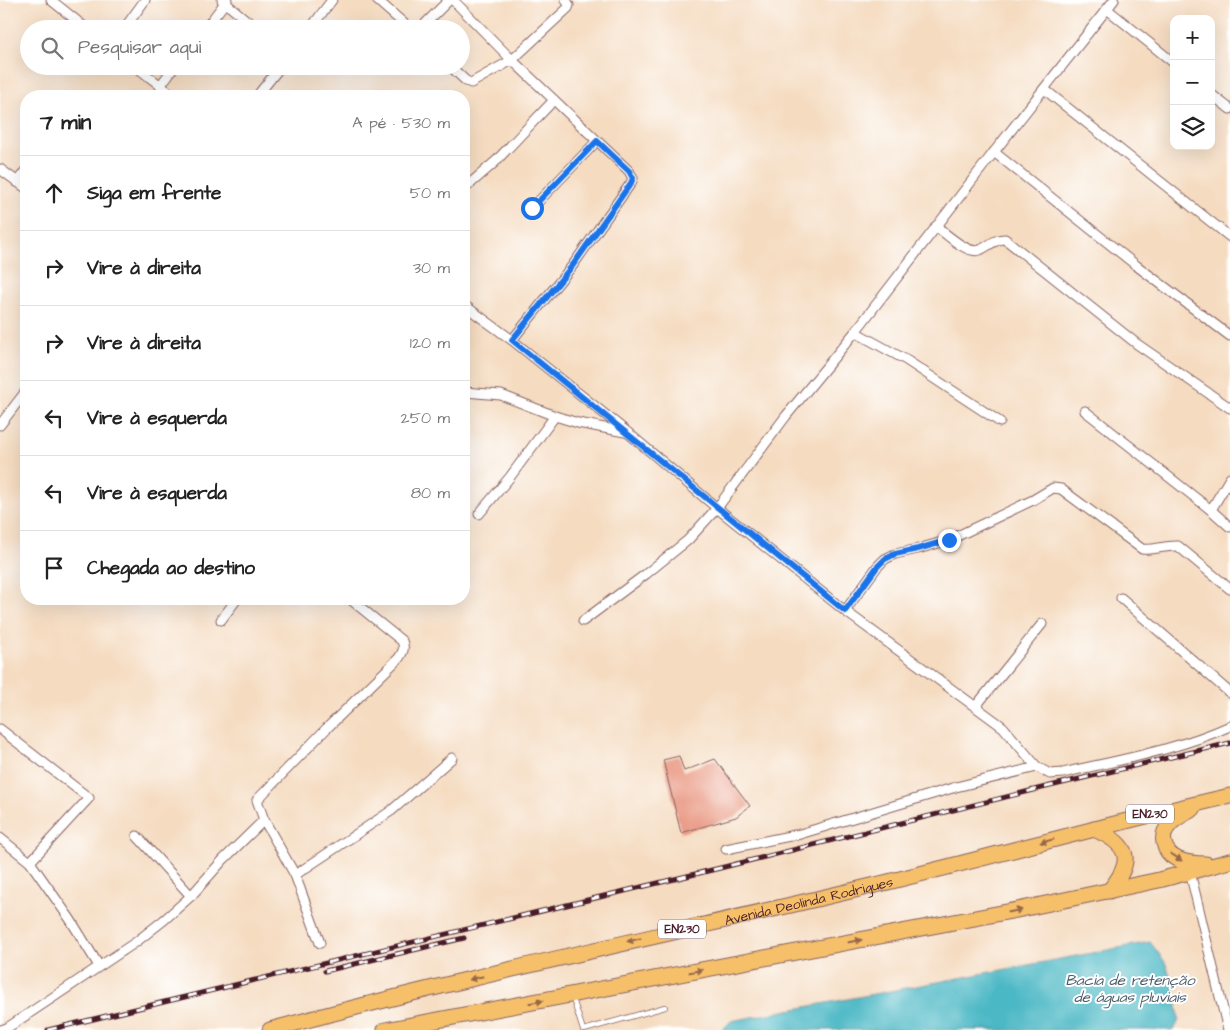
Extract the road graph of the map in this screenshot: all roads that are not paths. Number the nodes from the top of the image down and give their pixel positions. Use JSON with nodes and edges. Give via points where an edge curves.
{"nodes":[{"id":1,"x":51,"y":0,"type":"edge"},
{"id":2,"x":145,"y":0,"type":"edge"},
{"id":3,"x":332,"y":0,"type":"edge"},
{"id":4,"x":377,"y":0,"type":"edge"},
{"id":5,"x":451,"y":0,"type":"edge"},
{"id":6,"x":566,"y":0,"type":"edge"},
{"id":7,"x":1114,"y":0,"type":"edge"},
{"id":8,"x":224,"y":1,"type":"edge"},
{"id":9,"x":1107,"y":9,"type":"junction"},
{"id":10,"x":76,"y":20,"type":"edge"},
{"id":11,"x":131,"y":20,"type":"edge"},
{"id":12,"x":211,"y":20,"type":"edge"},
{"id":13,"x":246,"y":20,"type":"edge"},
{"id":14,"x":317,"y":20,"type":"edge"},
{"id":15,"x":400,"y":20,"type":"edge"},
{"id":16,"x":430,"y":20,"type":"edge"},
{"id":17,"x":512,"y":60,"type":"junction"},
{"id":18,"x":1170,"y":61,"type":"edge"},
{"id":19,"x":146,"y":75,"type":"edge"},
{"id":20,"x":168,"y":75,"type":"edge"},
{"id":21,"x":274,"y":75,"type":"edge"},
{"id":22,"x":460,"y":75,"type":"edge"},
{"id":23,"x":160,"y":86,"type":"junction"},
{"id":24,"x":1044,"y":89,"type":"junction"},
{"id":25,"x":166,"y":90,"type":"edge"},
{"id":26,"x":263,"y":90,"type":"edge"},
{"id":27,"x":1215,"y":97,"type":"edge"},
{"id":28,"x":554,"y":100,"type":"junction"},
{"id":29,"x":1230,"y":109,"type":"edge"},
{"id":30,"x":597,"y":141,"type":"junction"},
{"id":31,"x":994,"y":152,"type":"junction"},
{"id":32,"x":0,"y":169,"type":"edge"},
{"id":33,"x":20,"y":179,"type":"edge"},
{"id":34,"x":470,"y":181,"type":"edge"},
{"id":35,"x":18,"y":182,"type":"joint"},
{"id":36,"x":532,"y":208,"type":"dead end"},
{"id":37,"x":936,"y":226,"type":"junction"},
{"id":38,"x":1230,"y":237,"type":"edge"},
{"id":39,"x":470,"y":309,"type":"edge"},
{"id":40,"x":855,"y":332,"type":"junction"},
{"id":41,"x":1230,"y":336,"type":"edge"},
{"id":42,"x":512,"y":340,"type":"junction"},
{"id":43,"x":470,"y":392,"type":"edge"},
{"id":44,"x":20,"y":400,"type":"edge"},
{"id":45,"x":1230,"y":408,"type":"edge"},
{"id":46,"x":1085,"y":411,"type":"dead end"},
{"id":47,"x":555,"y":416,"type":"junction"},
{"id":48,"x":1000,"y":422,"type":"dead end"},
{"id":49,"x":0,"y":425,"type":"edge"},
{"id":50,"x":627,"y":432,"type":"junction"},
{"id":51,"x":1230,"y":478,"type":"edge"},
{"id":52,"x":717,"y":508,"type":"junction"},
{"id":53,"x":1211,"y":510,"type":"junction"},
{"id":54,"x":479,"y":514,"type":"dead end"},
{"id":55,"x":1230,"y":527,"type":"edge"},
{"id":56,"x":1230,"y":589,"type":"edge"},
{"id":57,"x":1121,"y":598,"type":"dead end"},
{"id":58,"x":232,"y":605,"type":"edge"},
{"id":59,"x":358,"y":605,"type":"edge"},
{"id":60,"x":845,"y":611,"type":"junction"},
{"id":61,"x":221,"y":620,"type":"dead end"},
{"id":62,"x":583,"y":621,"type":"dead end"},
{"id":63,"x":1042,"y":624,"type":"dead end"},
{"id":64,"x":1230,"y":694,"type":"edge"},
{"id":65,"x":976,"y":706,"type":"junction"},
{"id":66,"x":1230,"y":726,"type":"edge"},
{"id":67,"x":0,"y":729,"type":"edge"},
{"id":68,"x":452,"y":758,"type":"dead end"},
{"id":69,"x":1037,"y":767,"type":"junction"},
{"id":70,"x":1230,"y":796,"type":"edge"},
{"id":71,"x":1207,"y":801,"type":"junction"},
{"id":72,"x":264,"y":820,"type":"junction"},
{"id":73,"x":1094,"y":829,"type":"junction"},
{"id":74,"x":137,"y":836,"type":"dead end"},
{"id":75,"x":0,"y":838,"type":"edge"},
{"id":76,"x":726,"y":849,"type":"dead end"},
{"id":77,"x":30,"y":862,"type":"junction"},
{"id":78,"x":1226,"y":862,"type":"edge"},
{"id":79,"x":1190,"y":872,"type":"junction"},
{"id":80,"x":295,"y":875,"type":"junction"},
{"id":81,"x":1109,"y":891,"type":"junction"},
{"id":82,"x":191,"y":896,"type":"junction"},
{"id":83,"x":320,"y":943,"type":"dead end"},
{"id":84,"x":99,"y":966,"type":"junction"},
{"id":85,"x":572,"y":995,"type":"junction"},
{"id":86,"x":665,"y":1007,"type":"dead end"},
{"id":87,"x":426,"y":1026,"type":"edge"},
{"id":88,"x":1,"y":1030,"type":"edge"},
{"id":89,"x":270,"y":1030,"type":"edge"},
{"id":90,"x":385,"y":1030,"type":"edge"},
{"id":91,"x":584,"y":1030,"type":"edge"},
{"id":92,"x":1228,"y":1030,"type":"edge"}],
"edges":[{"from":1,"to":10,"type":"street"},
{"from":2,"to":11,"type":"street"},
{"from":3,"to":14,"type":"street"},
{"from":4,"to":15,"type":"street"},
{"from":5,"to":16,"type":"street"},
{"from":5,"to":17,"type":"street"},
{"from":6,"to":17,"type":"street","via":[[568,8]]},
{"from":7,"to":9,"type":"street"},
{"from":8,"to":12,"type":"street"},
{"from":8,"to":13,"type":"street"},
{"from":9,"to":18,"type":"street"},
{"from":9,"to":24,"type":"street"},
{"from":17,"to":22,"type":"street","via":[[471,83]]},
{"from":17,"to":28,"type":"street"},
{"from":19,"to":23,"type":"street"},
{"from":20,"to":23,"type":"street"},
{"from":21,"to":26,"type":"street"},
{"from":23,"to":25,"type":"street"},
{"from":24,"to":31,"type":"street"},
{"from":24,"to":38,"type":"street"},
{"from":27,"to":29,"type":"street"},
{"from":28,"to":30,"type":"street"},
{"from":28,"to":34,"type":"street","via":[[495,162]]},
{"from":30,"to":36,"type":"street"},
{"from":30,"to":42,"type":"street","via":[[629,171],[633,178],[631,183],[573,265]]},
{"from":31,"to":37,"type":"street"},
{"from":31,"to":41,"type":"street"},
{"from":32,"to":35,"type":"street"},
{"from":33,"to":35,"type":"street"},
{"from":37,"to":40,"type":"street"},
{"from":37,"to":45,"type":"street","via":[[969,251],[978,251],[998,239],[1005,239],[1137,344]]},
{"from":39,"to":42,"type":"street"},
{"from":40,"to":48,"type":"street","via":[[906,360]]},
{"from":40,"to":52,"type":"street"},
{"from":42,"to":50,"type":"street"},
{"from":43,"to":47,"type":"street","via":[[501,395]]},
{"from":44,"to":49,"type":"street"},
{"from":46,"to":53,"type":"street"},
{"from":47,"to":50,"type":"street"},
{"from":47,"to":54,"type":"street"},
{"from":50,"to":52,"type":"street"},
{"from":51,"to":53,"type":"street"},
{"from":52,"to":60,"type":"street"},
{"from":52,"to":62,"type":"street","via":[[688,540]]},
{"from":53,"to":55,"type":"street"},
{"from":56,"to":60,"type":"street","via":[[1178,546],[1152,550],[1142,548],[1061,489],[1053,488],[949,540],[885,559]]},
{"from":57,"to":64,"type":"street"},
{"from":58,"to":61,"type":"street"},
{"from":59,"to":72,"type":"street","via":[[397,636],[404,646],[403,651],[257,800]]},
{"from":60,"to":65,"type":"street"},
{"from":63,"to":65,"type":"street"},
{"from":65,"to":69,"type":"street","via":[[1003,727]]},
{"from":66,"to":69,"type":"street","via":[[1195,740],[1063,773],[1050,774]]},
{"from":67,"to":77,"type":"street","via":[[89,798]]},
{"from":68,"to":80,"type":"street","via":[[391,811]]},
{"from":69,"to":76,"type":"street","via":[[956,787],[800,834]]},
{"from":70,"to":71,"type":"highway","name":"Avenida Deolinda Rodrigues","number":"EN230"},
{"from":71,"to":73,"type":"highway","name":"Avenida Deolinda Rodrigues","number":"EN230"},
{"from":71,"to":78,"type":"highway","one_way":true,"via":[[1167,827],[1163,841],[1166,850],[1182,862]]},
{"from":72,"to":80,"type":"street"},
{"from":72,"to":82,"type":"street"},
{"from":73,"to":81,"type":"highway","via":[[1115,840],[1125,855],[1123,871]]},
{"from":73,"to":89,"type":"highway","name":"Avenida Deolinda Rodrigues","number":"EN230","one_way":true,"via":[[888,882]]},
{"from":74,"to":82,"type":"street"},
{"from":75,"to":77,"type":"street"},
{"from":77,"to":84,"type":"street"},
{"from":78,"to":79,"type":"highway"},
{"from":79,"to":81,"type":"highway"},
{"from":79,"to":92,"type":"street"},
{"from":80,"to":83,"type":"street"},
{"from":85,"to":81,"type":"highway","one_way":true},
{"from":82,"to":84,"type":"street","via":[[136,942]]},
{"from":84,"to":88,"type":"street"},
{"from":87,"to":85,"type":"highway","one_way":true},
{"from":85,"to":91,"type":"lane"},
{"from":86,"to":91,"type":"lane"},
{"from":87,"to":90,"type":"highway"}]}
